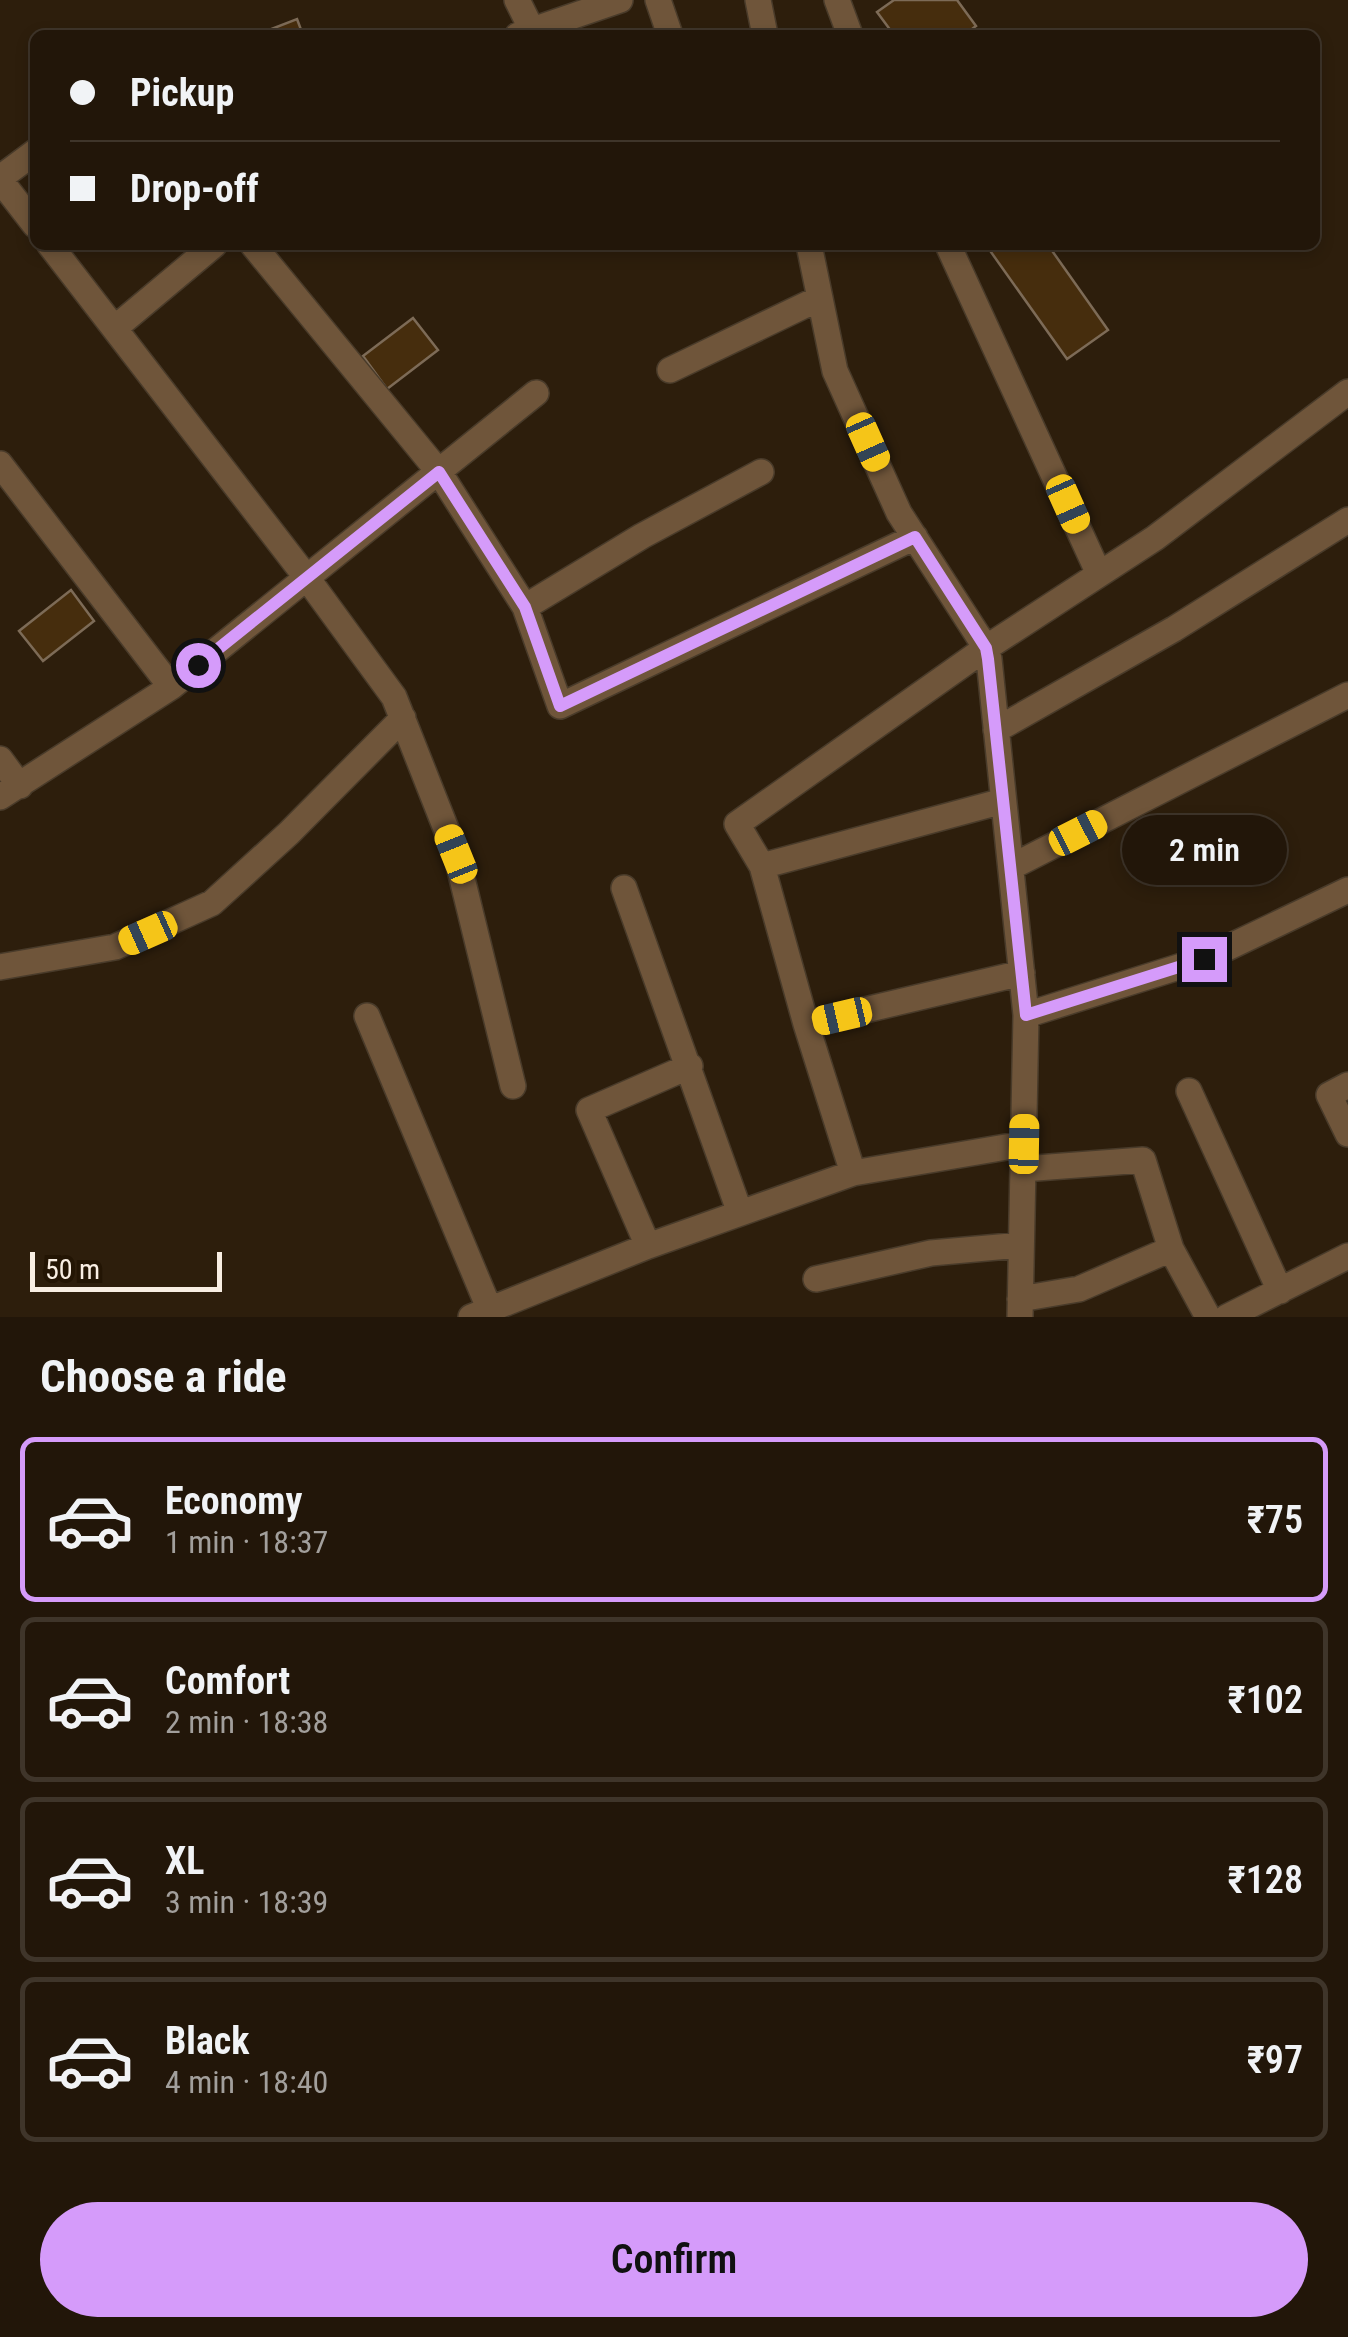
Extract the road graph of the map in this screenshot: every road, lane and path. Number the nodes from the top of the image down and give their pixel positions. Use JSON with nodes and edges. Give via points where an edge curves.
{"nodes":[{"id":1,"x":517,"y":0,"type":"edge"},
{"id":2,"x":620,"y":0,"type":"edge"},
{"id":3,"x":658,"y":0,"type":"edge"},
{"id":4,"x":758,"y":0,"type":"edge"},
{"id":5,"x":837,"y":0,"type":"edge"},
{"id":6,"x":524,"y":30,"type":"edge"},
{"id":7,"x":534,"y":30,"type":"edge"},
{"id":8,"x":668,"y":30,"type":"edge"},
{"id":9,"x":765,"y":30,"type":"edge"},
{"id":10,"x":848,"y":30,"type":"edge"},
{"id":11,"x":30,"y":156,"type":"edge"},
{"id":12,"x":0,"y":179,"type":"edge"},
{"id":13,"x":30,"y":218,"type":"edge"},
{"id":14,"x":54,"y":250,"type":"edge"},
{"id":15,"x":208,"y":250,"type":"edge"},
{"id":16,"x":262,"y":250,"type":"edge"},
{"id":17,"x":811,"y":250,"type":"edge"},
{"id":18,"x":950,"y":250,"type":"edge"},
{"id":19,"x":820,"y":298,"type":"junction"},
{"id":20,"x":115,"y":328,"type":"junction"},
{"id":21,"x":670,"y":370,"type":"dead end"},
{"id":22,"x":1348,"y":392,"type":"edge"},
{"id":23,"x":536,"y":393,"type":"dead end"},
{"id":24,"x":0,"y":466,"type":"edge"},
{"id":25,"x":439,"y":472,"type":"junction"},
{"id":26,"x":760,"y":472,"type":"dead end"},
{"id":27,"x":1348,"y":520,"type":"edge"},
{"id":28,"x":915,"y":537,"type":"junction"},
{"id":29,"x":1100,"y":574,"type":"junction"},
{"id":30,"x":307,"y":578,"type":"junction"},
{"id":31,"x":525,"y":607,"type":"junction"},
{"id":32,"x":986,"y":648,"type":"junction"},
{"id":33,"x":172,"y":687,"type":"junction"},
{"id":34,"x":1348,"y":696,"type":"edge"},
{"id":35,"x":402,"y":718,"type":"junction"},
{"id":36,"x":996,"y":730,"type":"junction"},
{"id":37,"x":0,"y":759,"type":"edge"},
{"id":38,"x":10,"y":792,"type":"edge"},
{"id":39,"x":1003,"y":801,"type":"junction"},
{"id":40,"x":762,"y":866,"type":"junction"},
{"id":41,"x":1011,"y":867,"type":"junction"},
{"id":42,"x":624,"y":888,"type":"dead end"},
{"id":43,"x":1348,"y":890,"type":"edge"},
{"id":44,"x":0,"y":967,"type":"edge"},
{"id":45,"x":1022,"y":973,"type":"junction"},
{"id":46,"x":1026,"y":1015,"type":"junction"},
{"id":47,"x":367,"y":1016,"type":"dead end"},
{"id":48,"x":806,"y":1024,"type":"junction"},
{"id":49,"x":690,"y":1066,"type":"junction"},
{"id":50,"x":1348,"y":1084,"type":"edge"},
{"id":51,"x":514,"y":1086,"type":"dead end"},
{"id":52,"x":1189,"y":1091,"type":"dead end"},
{"id":53,"x":1348,"y":1134,"type":"edge"},
{"id":54,"x":1024,"y":1157,"type":"junction"},
{"id":55,"x":853,"y":1173,"type":"junction"},
{"id":56,"x":740,"y":1213,"type":"junction"},
{"id":57,"x":1021,"y":1245,"type":"junction"},
{"id":58,"x":648,"y":1246,"type":"junction"},
{"id":59,"x":1171,"y":1248,"type":"junction"},
{"id":60,"x":1348,"y":1256,"type":"edge"},
{"id":61,"x":816,"y":1279,"type":"dead end"},
{"id":62,"x":1280,"y":1290,"type":"junction"},
{"id":63,"x":1020,"y":1308,"type":"edge"},
{"id":64,"x":480,"y":1313,"type":"edge"},
{"id":65,"x":1208,"y":1317,"type":"edge"},
{"id":66,"x":1227,"y":1317,"type":"edge"}],
"edges":[{"from":1,"to":6,"type":"street"},
{"from":2,"to":7,"type":"street"},
{"from":3,"to":8,"type":"street"},
{"from":4,"to":9,"type":"street"},
{"from":5,"to":10,"type":"street"},
{"from":11,"to":12,"type":"street"},
{"from":12,"to":13,"type":"street"},
{"from":14,"to":20,"type":"street"},
{"from":15,"to":20,"type":"street"},
{"from":16,"to":25,"type":"street"},
{"from":17,"to":19,"type":"street"},
{"from":18,"to":29,"type":"street"},
{"from":19,"to":21,"type":"street"},
{"from":19,"to":28,"type":"street","via":[[836,371]]},
{"from":20,"to":30,"type":"street"},
{"from":22,"to":29,"type":"street"},
{"from":23,"to":25,"type":"street"},
{"from":24,"to":33,"type":"street"},
{"from":25,"to":30,"type":"street"},
{"from":25,"to":31,"type":"street"},
{"from":26,"to":31,"type":"street"},
{"from":27,"to":36,"type":"street"},
{"from":28,"to":31,"type":"street","via":[[560,706]]},
{"from":28,"to":32,"type":"street"},
{"from":29,"to":32,"type":"street"},
{"from":30,"to":33,"type":"street"},
{"from":30,"to":35,"type":"street","via":[[394,696]]},
{"from":32,"to":36,"type":"street"},
{"from":32,"to":40,"type":"street","via":[[738,824]]},
{"from":33,"to":38,"type":"street"},
{"from":34,"to":41,"type":"street"},
{"from":35,"to":44,"type":"street","via":[[212,903],[116,947]]},
{"from":35,"to":51,"type":"street","via":[[456,854]]},
{"from":36,"to":39,"type":"street"},
{"from":37,"to":38,"type":"street"},
{"from":39,"to":40,"type":"street"},
{"from":39,"to":41,"type":"street"},
{"from":40,"to":48,"type":"street"},
{"from":41,"to":45,"type":"street"},
{"from":42,"to":49,"type":"street"},
{"from":43,"to":46,"type":"street","via":[[1204,959]]},
{"from":45,"to":46,"type":"street"},
{"from":45,"to":48,"type":"street"},
{"from":46,"to":54,"type":"street"},
{"from":47,"to":64,"type":"street"},
{"from":48,"to":55,"type":"street"},
{"from":49,"to":56,"type":"street"},
{"from":49,"to":58,"type":"street","via":[[589,1110]]},
{"from":50,"to":53,"type":"street","via":[[1328,1095]]},
{"from":52,"to":62,"type":"street"},
{"from":54,"to":55,"type":"street"},
{"from":54,"to":57,"type":"street"},
{"from":54,"to":59,"type":"street","via":[[1143,1160]]},
{"from":55,"to":56,"type":"street"},
{"from":56,"to":58,"type":"street"},
{"from":57,"to":61,"type":"street","via":[[931,1252]]},
{"from":57,"to":63,"type":"street"},
{"from":58,"to":64,"type":"street"},
{"from":59,"to":63,"type":"street"},
{"from":59,"to":65,"type":"street"},
{"from":60,"to":62,"type":"street"},
{"from":62,"to":66,"type":"street"}]}
